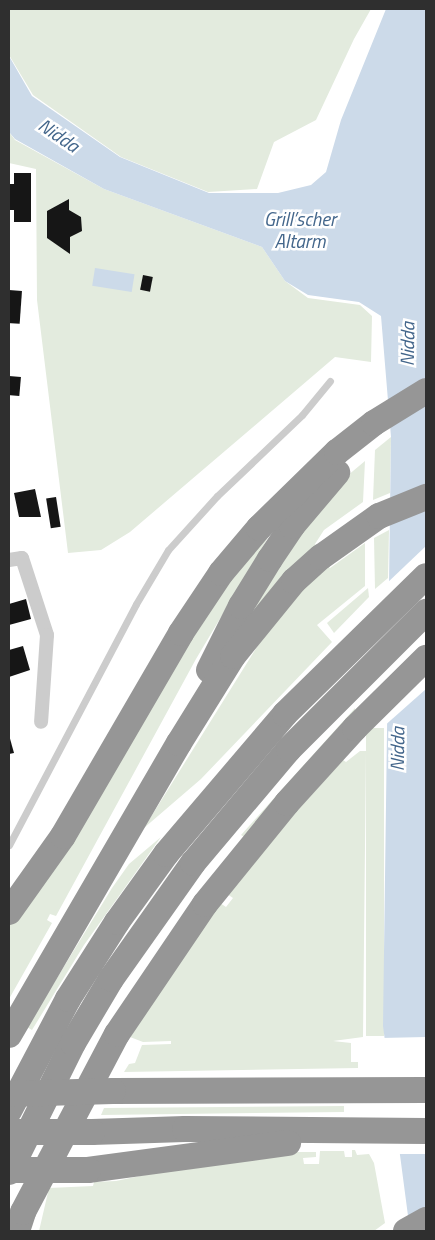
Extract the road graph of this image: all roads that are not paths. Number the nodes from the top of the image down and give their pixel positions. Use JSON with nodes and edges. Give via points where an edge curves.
{"nodes":[{"id":1,"x":330,"y":381,"type":"dead end"},
{"id":2,"x":420,"y":395,"type":"edge"},
{"id":3,"x":339,"y":460,"type":"junction"},
{"id":4,"x":426,"y":496,"type":"edge"},
{"id":5,"x":9,"y":560,"type":"edge"},
{"id":6,"x":426,"y":576,"type":"edge"},
{"id":7,"x":426,"y":612,"type":"edge"},
{"id":8,"x":426,"y":658,"type":"edge"},
{"id":9,"x":41,"y":722,"type":"dead end"},
{"id":10,"x":179,"y":743,"type":"junction"},
{"id":11,"x":9,"y":845,"type":"edge"},
{"id":12,"x":9,"y":912,"type":"edge"},
{"id":13,"x":9,"y":1035,"type":"edge"},
{"id":14,"x":426,"y":1090,"type":"edge"},
{"id":15,"x":9,"y":1094,"type":"edge"},
{"id":16,"x":9,"y":1110,"type":"edge"},
{"id":17,"x":363,"y":1131,"type":"junction"},
{"id":18,"x":9,"y":1132,"type":"edge"},
{"id":19,"x":426,"y":1132,"type":"edge"},
{"id":20,"x":47,"y":1165,"type":"junction"},
{"id":21,"x":9,"y":1171,"type":"edge"},
{"id":22,"x":426,"y":1220,"type":"edge"},
{"id":23,"x":16,"y":1231,"type":"edge"},
{"id":24,"x":30,"y":1231,"type":"edge"},
{"id":25,"x":406,"y":1231,"type":"edge"}],
"edges":[{"from":1,"to":11,"type":"lane","via":[[302,415],[217,496],[168,550],[136,604]]},
{"from":2,"to":3,"type":"highway"},
{"from":3,"to":10,"type":"highway","via":[[241,606],[215,656]]},
{"from":3,"to":12,"type":"highway","via":[[259,528],[221,573],[181,633],[62,836]]},
{"from":4,"to":10,"type":"highway","via":[[379,516],[321,556],[294,581],[234,656]]},
{"from":5,"to":9,"type":"street","via":[[22,558],[48,635]]},
{"from":6,"to":16,"type":"highway","via":[[284,714],[166,854],[117,922],[68,999]]},
{"from":7,"to":21,"type":"highway","via":[[356,679],[242,803],[193,863],[73,1043]]},
{"from":8,"to":20,"type":"highway","via":[[355,728],[281,810],[205,904],[117,1034]]},
{"from":10,"to":13,"type":"highway"},
{"from":14,"to":15,"type":"highway","bridge":true},
{"from":17,"to":18,"type":"highway","bridge":true,"via":[[185,1129]]},
{"from":17,"to":19,"type":"highway"},
{"from":17,"to":21,"type":"highway","bridge":true,"via":[[167,1162],[88,1170]]},
{"from":20,"to":23,"type":"highway"},
{"from":20,"to":24,"type":"highway","via":[[32,1212]]},
{"from":22,"to":25,"type":"highway"}]}
